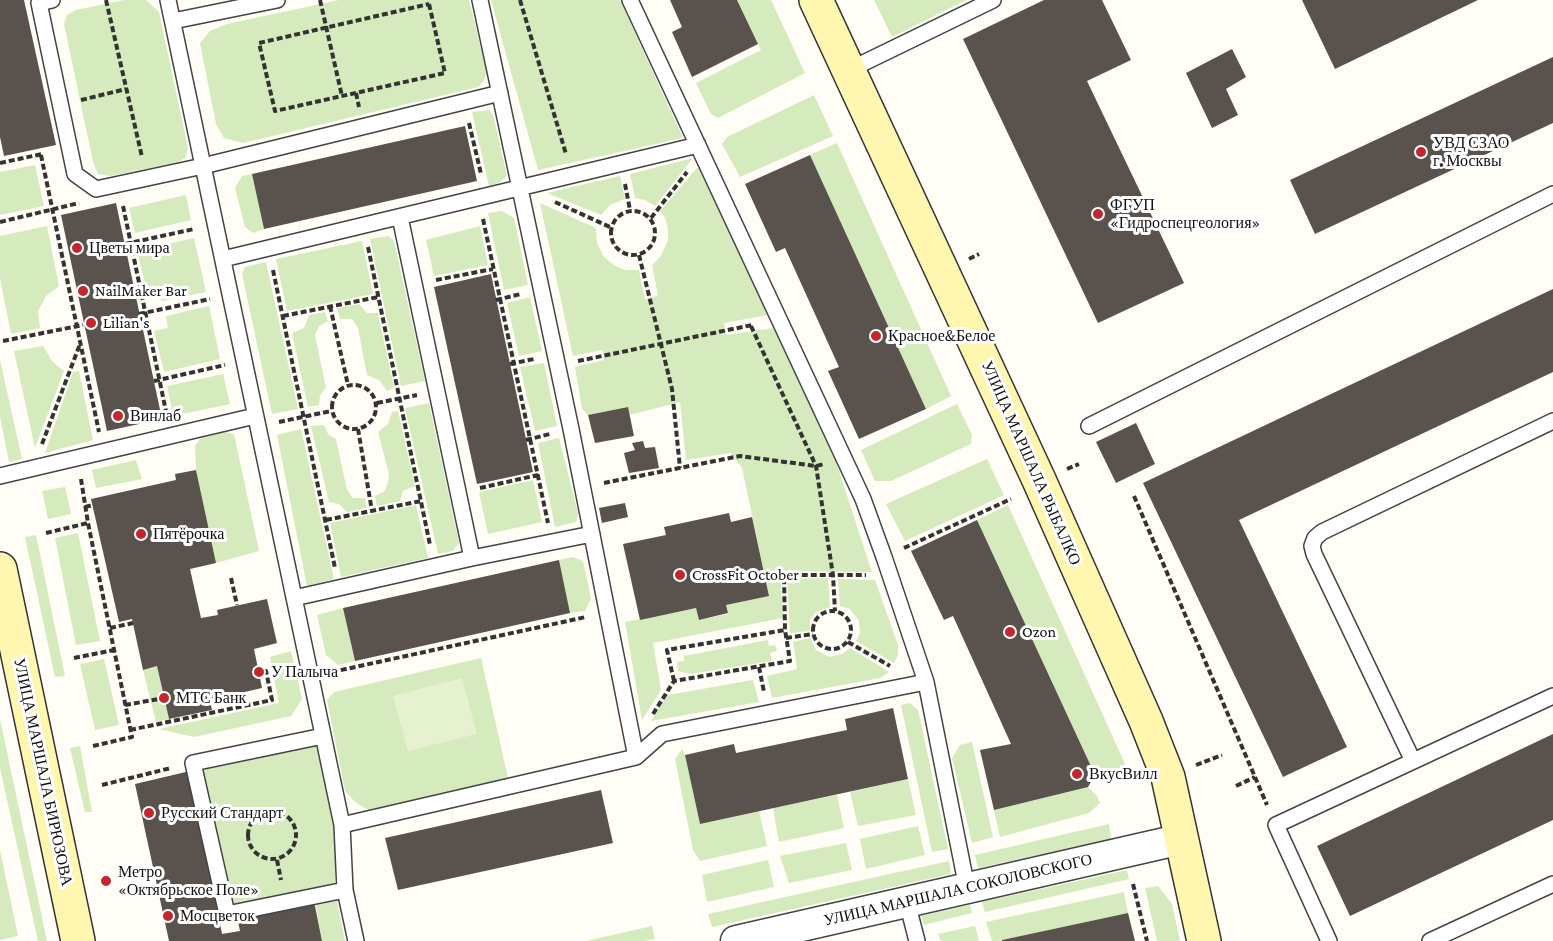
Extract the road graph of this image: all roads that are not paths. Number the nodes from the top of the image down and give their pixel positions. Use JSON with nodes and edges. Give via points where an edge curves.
{"nodes":[{"id":1,"x":52,"y":0,"type":"edge"},
{"id":2,"x":168,"y":0,"type":"edge"},
{"id":3,"x":277,"y":0,"type":"edge"},
{"id":4,"x":480,"y":0,"type":"edge"},
{"id":5,"x":630,"y":0,"type":"edge"},
{"id":6,"x":816,"y":0,"type":"edge"},
{"id":7,"x":993,"y":0,"type":"edge"},
{"id":8,"x":173,"y":21,"type":"junction"},
{"id":9,"x":849,"y":70,"type":"junction"},
{"id":10,"x":500,"y":93,"type":"junction"},
{"id":11,"x":700,"y":149,"type":"junction"},
{"id":12,"x":204,"y":166,"type":"junction"},
{"id":13,"x":521,"y":187,"type":"junction"},
{"id":14,"x":1553,"y":194,"type":"edge"},
{"id":15,"x":400,"y":217,"type":"junction"},
{"id":16,"x":223,"y":259,"type":"junction"},
{"id":17,"x":256,"y":421,"type":"junction"},
{"id":18,"x":1553,"y":422,"type":"edge"},
{"id":19,"x":1089,"y":426,"type":"dead end"},
{"id":20,"x":0,"y":476,"type":"edge"},
{"id":21,"x":592,"y":534,"type":"junction"},
{"id":22,"x":472,"y":558,"type":"junction"},
{"id":23,"x":0,"y":569,"type":"edge"},
{"id":24,"x":294,"y":598,"type":"junction"},
{"id":25,"x":922,"y":683,"type":"junction"},
{"id":26,"x":1553,"y":696,"type":"edge"},
{"id":27,"x":323,"y":736,"type":"junction"},
{"id":28,"x":634,"y":751,"type":"junction"},
{"id":29,"x":1413,"y":761,"type":"junction"},
{"id":30,"x":342,"y":825,"type":"junction"},
{"id":31,"x":1182,"y":839,"type":"junction"},
{"id":32,"x":1553,"y":884,"type":"edge"},
{"id":33,"x":967,"y":888,"type":"junction"},
{"id":34,"x":345,"y":890,"type":"junction"},
{"id":35,"x":907,"y":902,"type":"junction"},
{"id":36,"x":1205,"y":940,"type":"edge"},
{"id":37,"x":78,"y":941,"type":"edge"},
{"id":38,"x":356,"y":941,"type":"edge"},
{"id":39,"x":736,"y":941,"type":"edge"},
{"id":40,"x":917,"y":941,"type":"edge"},
{"id":41,"x":1329,"y":941,"type":"edge"},
{"id":42,"x":1430,"y":941,"type":"edge"}],
"edges":[{"from":1,"to":12,"type":"lane","via":[[39,3],[75,174],[96,189]]},
{"from":2,"to":8,"type":"lane"},
{"from":3,"to":8,"type":"lane"},
{"from":4,"to":10,"type":"lane"},
{"from":5,"to":11,"type":"lane"},
{"from":6,"to":9,"type":"street","name":"УЛИЦА МАРШАЛА РЫБАЛКО"},
{"from":7,"to":9,"type":"lane"},
{"from":8,"to":12,"type":"lane"},
{"from":9,"to":31,"type":"street","name":"УЛИЦА МАРШАЛА РЫБАЛКО","via":[[1036,472],[1146,721],[1168,777]]},
{"from":10,"to":12,"type":"lane"},
{"from":10,"to":13,"type":"lane"},
{"from":11,"to":13,"type":"lane"},
{"from":11,"to":25,"type":"lane","via":[[863,499]]},
{"from":12,"to":16,"type":"lane"},
{"from":13,"to":15,"type":"lane"},
{"from":13,"to":21,"type":"lane"},
{"from":14,"to":19,"type":"lane"},
{"from":15,"to":16,"type":"lane"},
{"from":15,"to":22,"type":"lane"},
{"from":16,"to":17,"type":"lane"},
{"from":17,"to":20,"type":"lane","via":[[172,435]]},
{"from":17,"to":24,"type":"lane"},
{"from":18,"to":29,"type":"lane","via":[[1315,538],[1314,554]]},
{"from":21,"to":22,"type":"lane"},
{"from":21,"to":28,"type":"lane"},
{"from":22,"to":24,"type":"lane"},
{"from":23,"to":37,"type":"street","name":"УЛИЦА МАРШАЛА БИРЮЗОВА"},
{"from":24,"to":27,"type":"lane"},
{"from":25,"to":28,"type":"lane","via":[[662,734]]},
{"from":25,"to":33,"type":"lane"},
{"from":26,"to":29,"type":"lane"},
{"from":27,"to":30,"type":"lane"},
{"from":27,"to":34,"type":"lane","via":[[193,763],[226,914]]},
{"from":28,"to":30,"type":"lane"},
{"from":29,"to":41,"type":"lane","via":[[1276,825]]},
{"from":30,"to":34,"type":"lane"},
{"from":31,"to":33,"type":"street","name":"УЛИЦА МАРШАЛА СОКОЛОВСКОГО"},
{"from":31,"to":36,"type":"street","name":"УЛИЦА МАРШАЛА РЫБАЛКО"},
{"from":32,"to":42,"type":"lane"},
{"from":33,"to":35,"type":"street","name":"УЛИЦА МАРШАЛА СОКОЛОВСКОГО"},
{"from":34,"to":38,"type":"lane"},
{"from":35,"to":39,"type":"street","name":"УЛИЦА МАРШАЛА СОКОЛОВСКОГО"},
{"from":35,"to":40,"type":"lane"}]}
